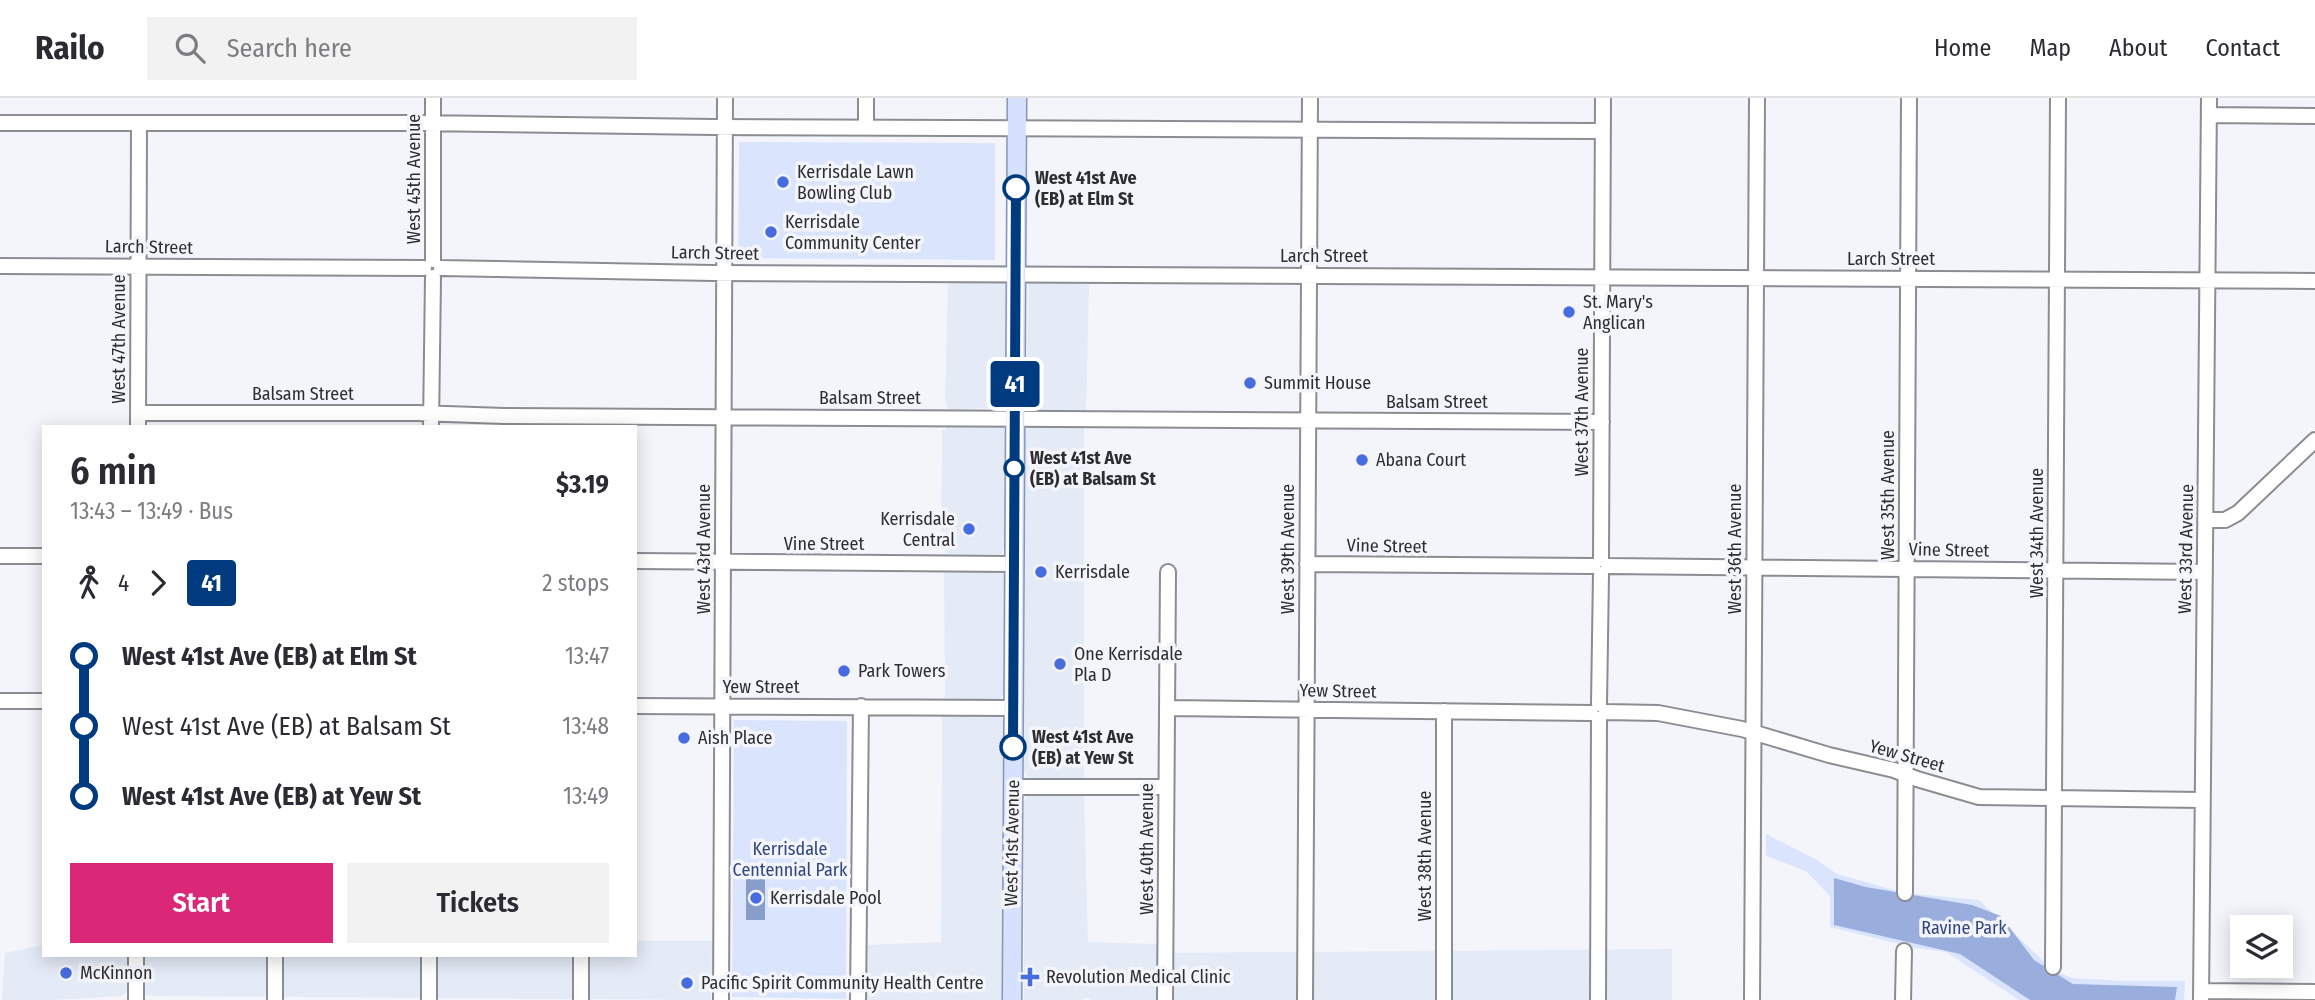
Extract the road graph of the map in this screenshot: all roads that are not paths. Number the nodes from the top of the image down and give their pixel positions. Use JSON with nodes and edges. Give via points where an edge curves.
{"nodes":[{"id":1,"x":433,"y":98,"type":"edge"},
{"id":2,"x":725,"y":98,"type":"edge"},
{"id":3,"x":866,"y":98,"type":"edge"},
{"id":4,"x":1017,"y":98,"type":"edge"},
{"id":5,"x":1310,"y":98,"type":"edge"},
{"id":6,"x":1604,"y":98,"type":"edge"},
{"id":7,"x":1757,"y":98,"type":"edge"},
{"id":8,"x":1909,"y":98,"type":"edge"},
{"id":9,"x":2058,"y":98,"type":"edge"},
{"id":10,"x":2209,"y":98,"type":"edge"},
{"id":11,"x":2209,"y":115,"type":"junction"},
{"id":12,"x":2315,"y":116,"type":"edge"},
{"id":13,"x":0,"y":123,"type":"edge"},
{"id":14,"x":433,"y":123,"type":"junction"},
{"id":15,"x":139,"y":124,"type":"junction"},
{"id":16,"x":725,"y":127,"type":"junction"},
{"id":17,"x":866,"y":127,"type":"junction"},
{"id":18,"x":1017,"y":128,"type":"junction"},
{"id":19,"x":1310,"y":129,"type":"junction"},
{"id":20,"x":1603,"y":131,"type":"junction"},
{"id":21,"x":139,"y":266,"type":"junction"},
{"id":22,"x":0,"y":267,"type":"edge"},
{"id":23,"x":433,"y":268,"type":"junction"},
{"id":24,"x":725,"y":272,"type":"junction"},
{"id":25,"x":1015,"y":274,"type":"junction"},
{"id":26,"x":1309,"y":275,"type":"junction"},
{"id":27,"x":1602,"y":277,"type":"junction"},
{"id":28,"x":1756,"y":277,"type":"junction"},
{"id":29,"x":1909,"y":278,"type":"junction"},
{"id":30,"x":2058,"y":279,"type":"junction"},
{"id":31,"x":2208,"y":279,"type":"junction"},
{"id":32,"x":2315,"y":281,"type":"edge"},
{"id":33,"x":723,"y":417,"type":"junction"},
{"id":34,"x":1014,"y":418,"type":"junction"},
{"id":35,"x":138,"y":420,"type":"edge"},
{"id":36,"x":431,"y":420,"type":"edge"},
{"id":37,"x":1309,"y":421,"type":"junction"},
{"id":38,"x":1602,"y":422,"type":"junction"},
{"id":39,"x":2315,"y":440,"type":"edge"},
{"id":40,"x":2205,"y":520,"type":"junction"},
{"id":41,"x":0,"y":556,"type":"edge"},
{"id":42,"x":42,"y":556,"type":"edge"},
{"id":43,"x":637,"y":561,"type":"edge"},
{"id":44,"x":723,"y":562,"type":"junction"},
{"id":45,"x":1013,"y":564,"type":"junction"},
{"id":46,"x":1307,"y":564,"type":"junction"},
{"id":47,"x":1601,"y":566,"type":"junction"},
{"id":48,"x":1754,"y":568,"type":"junction"},
{"id":49,"x":1907,"y":569,"type":"junction"},
{"id":50,"x":2056,"y":571,"type":"junction"},
{"id":51,"x":1168,"y":572,"type":"dead end"},
{"id":52,"x":2205,"y":572,"type":"junction"},
{"id":53,"x":0,"y":701,"type":"edge"},
{"id":54,"x":42,"y":701,"type":"edge"},
{"id":55,"x":637,"y":706,"type":"edge"},
{"id":56,"x":722,"y":706,"type":"junction"},
{"id":57,"x":861,"y":706,"type":"junction"},
{"id":58,"x":1013,"y":708,"type":"junction"},
{"id":59,"x":1168,"y":708,"type":"junction"},
{"id":60,"x":1307,"y":710,"type":"junction"},
{"id":61,"x":1444,"y":711,"type":"junction"},
{"id":62,"x":1599,"y":712,"type":"junction"},
{"id":63,"x":1753,"y":732,"type":"junction"},
{"id":64,"x":1906,"y":775,"type":"junction"},
{"id":65,"x":1013,"y":787,"type":"junction"},
{"id":66,"x":1166,"y":787,"type":"junction"},
{"id":67,"x":2055,"y":797,"type":"junction"},
{"id":68,"x":2202,"y":800,"type":"junction"},
{"id":69,"x":1905,"y":893,"type":"dead end"},
{"id":70,"x":1904,"y":951,"type":"dead end"},
{"id":71,"x":136,"y":957,"type":"edge"},
{"id":72,"x":275,"y":957,"type":"edge"},
{"id":73,"x":429,"y":957,"type":"edge"},
{"id":74,"x":582,"y":957,"type":"edge"},
{"id":75,"x":2053,"y":967,"type":"dead end"},
{"id":76,"x":2315,"y":992,"type":"edge"},
{"id":77,"x":2201,"y":996,"type":"edge"},
{"id":78,"x":136,"y":1000,"type":"edge"},
{"id":79,"x":275,"y":1000,"type":"edge"},
{"id":80,"x":429,"y":1000,"type":"edge"},
{"id":81,"x":581,"y":1000,"type":"edge"},
{"id":82,"x":721,"y":1000,"type":"edge"},
{"id":83,"x":858,"y":1000,"type":"edge"},
{"id":84,"x":1012,"y":1000,"type":"edge"},
{"id":85,"x":1165,"y":1000,"type":"edge"},
{"id":86,"x":1305,"y":1000,"type":"edge"},
{"id":87,"x":1444,"y":1000,"type":"edge"},
{"id":88,"x":1598,"y":1000,"type":"edge"},
{"id":89,"x":1752,"y":1000,"type":"edge"},
{"id":90,"x":1903,"y":1000,"type":"edge"}],
"edges":[{"from":1,"to":14,"type":"street","name":"West 45th Avenue"},
{"from":2,"to":16,"type":"street","name":"West 43rd Avenue"},
{"from":3,"to":17,"type":"street"},
{"from":4,"to":18,"type":"main road","name":"West 41st Avenue"},
{"from":5,"to":19,"type":"street","name":"West 39th Avenue"},
{"from":6,"to":20,"type":"street","name":"West 37th Avenue"},
{"from":7,"to":28,"type":"street","name":"West 36th Avenue"},
{"from":8,"to":29,"type":"street","name":"West 35th Avenue"},
{"from":9,"to":30,"type":"street","name":"West 34th Avenue"},
{"from":10,"to":11,"type":"street","name":"West 33rd Avenue"},
{"from":11,"to":12,"type":"street"},
{"from":11,"to":31,"type":"street","name":"West 33rd Avenue"},
{"from":13,"to":15,"type":"street"},
{"from":14,"to":15,"type":"street"},
{"from":14,"to":16,"type":"street"},
{"from":14,"to":23,"type":"street","name":"West 45th Avenue"},
{"from":15,"to":21,"type":"street","name":"West 47th Avenue"},
{"from":16,"to":17,"type":"street"},
{"from":16,"to":24,"type":"street","name":"West 43rd Avenue"},
{"from":17,"to":18,"type":"street"},
{"from":18,"to":19,"type":"street"},
{"from":18,"to":25,"type":"main road","name":"West 41st Avenue"},
{"from":19,"to":20,"type":"street"},
{"from":19,"to":26,"type":"street","name":"West 39th Avenue"},
{"from":20,"to":27,"type":"street","name":"West 37th Avenue"},
{"from":21,"to":22,"type":"street","name":"Larch Street"},
{"from":21,"to":23,"type":"street","name":"Larch Street"},
{"from":21,"to":35,"type":"street","name":"West 47th Avenue"},
{"from":23,"to":24,"type":"street","name":"Larch Street"},
{"from":23,"to":36,"type":"street","name":"West 45th Avenue"},
{"from":24,"to":25,"type":"street","name":"Larch Street"},
{"from":24,"to":33,"type":"street","name":"West 43rd Avenue"},
{"from":25,"to":26,"type":"street","name":"Larch Street"},
{"from":25,"to":34,"type":"main road","name":"West 41st Avenue"},
{"from":26,"to":27,"type":"street","name":"Larch Street"},
{"from":26,"to":37,"type":"street","name":"West 39th Avenue"},
{"from":27,"to":28,"type":"street","name":"Larch Street"},
{"from":27,"to":38,"type":"street","name":"West 37th Avenue"},
{"from":28,"to":29,"type":"street","name":"Larch Street"},
{"from":28,"to":48,"type":"street","name":"West 36th Avenue"},
{"from":29,"to":30,"type":"street","name":"Larch Street"},
{"from":29,"to":49,"type":"street","name":"West 35th Avenue"},
{"from":30,"to":31,"type":"street","name":"Larch Street"},
{"from":30,"to":50,"type":"street","name":"West 34th Avenue"},
{"from":31,"to":32,"type":"street","name":"Larch Street"},
{"from":31,"to":40,"type":"street","name":"West 33rd Avenue"},
{"from":33,"to":34,"type":"street","name":"Balsam Street"},
{"from":33,"to":36,"type":"street","name":"Balsam Street"},
{"from":33,"to":44,"type":"street","name":"West 43rd Avenue"},
{"from":34,"to":37,"type":"street","name":"Balsam Street"},
{"from":34,"to":45,"type":"main road","name":"West 41st Avenue"},
{"from":35,"to":36,"type":"street","name":"Balsam Street"},
{"from":37,"to":38,"type":"street","name":"Balsam Street"},
{"from":37,"to":46,"type":"street","name":"West 39th Avenue"},
{"from":38,"to":47,"type":"street","name":"West 37th Avenue"},
{"from":39,"to":40,"type":"street","via":[[2238,513],[2225,520]]},
{"from":40,"to":52,"type":"street","name":"West 33rd Avenue"},
{"from":41,"to":42,"type":"street"},
{"from":43,"to":44,"type":"street","name":"Vine Street"},
{"from":44,"to":45,"type":"street","name":"Vine Street"},
{"from":44,"to":56,"type":"street","name":"West 43rd Avenue"},
{"from":45,"to":58,"type":"main road","name":"West 41st Avenue"},
{"from":46,"to":47,"type":"street","name":"Vine Street"},
{"from":46,"to":60,"type":"street","name":"West 39th Avenue"},
{"from":47,"to":48,"type":"street","name":"Vine Street"},
{"from":47,"to":62,"type":"street","name":"West 37th Avenue"},
{"from":48,"to":49,"type":"street","name":"Vine Street"},
{"from":48,"to":63,"type":"street","name":"West 36th Avenue"},
{"from":49,"to":50,"type":"street","name":"Vine Street"},
{"from":49,"to":64,"type":"street","name":"West 35th Avenue"},
{"from":50,"to":52,"type":"street","name":"Vine Street"},
{"from":50,"to":67,"type":"street","name":"West 34th Avenue"},
{"from":51,"to":59,"type":"street","name":"West 40th Avenue"},
{"from":52,"to":68,"type":"street","name":"West 33rd Avenue"},
{"from":53,"to":54,"type":"street"},
{"from":55,"to":56,"type":"street","name":"Yew Street"},
{"from":56,"to":57,"type":"street","name":"Yew Street"},
{"from":56,"to":82,"type":"street","name":"West 43rd Avenue"},
{"from":57,"to":58,"type":"street","name":"Yew Street"},
{"from":57,"to":83,"type":"street"},
{"from":58,"to":65,"type":"main road","name":"West 41st Avenue"},
{"from":59,"to":60,"type":"street","name":"Yew Street"},
{"from":59,"to":66,"type":"street","name":"West 40th Avenue"},
{"from":60,"to":61,"type":"street","name":"Yew Street"},
{"from":60,"to":86,"type":"street","name":"West 39th Avenue"},
{"from":61,"to":62,"type":"street","name":"Yew Street"},
{"from":61,"to":87,"type":"street","name":"West 38th Avenue"},
{"from":62,"to":63,"type":"street","name":"Yew Street","via":[[1658,713]]},
{"from":62,"to":88,"type":"street","name":"West 37th Avenue"},
{"from":63,"to":64,"type":"street","name":"Yew Street"},
{"from":63,"to":89,"type":"street","name":"West 36th Avenue"},
{"from":64,"to":67,"type":"street","name":"Yew Street","via":[[1979,797]]},
{"from":64,"to":69,"type":"street","name":"West 35th Avenue"},
{"from":65,"to":66,"type":"street"},
{"from":65,"to":84,"type":"main road","name":"West 41st Avenue"},
{"from":66,"to":85,"type":"street","name":"West 40th Avenue"},
{"from":67,"to":68,"type":"street","name":"Yew Street"},
{"from":67,"to":75,"type":"street","name":"West 34th Avenue"},
{"from":68,"to":77,"type":"street","name":"West 33rd Avenue"},
{"from":70,"to":90,"type":"street"},
{"from":71,"to":78,"type":"street"},
{"from":72,"to":79,"type":"street"},
{"from":73,"to":80,"type":"street"},
{"from":74,"to":81,"type":"street"},
{"from":76,"to":77,"type":"street"}]}
